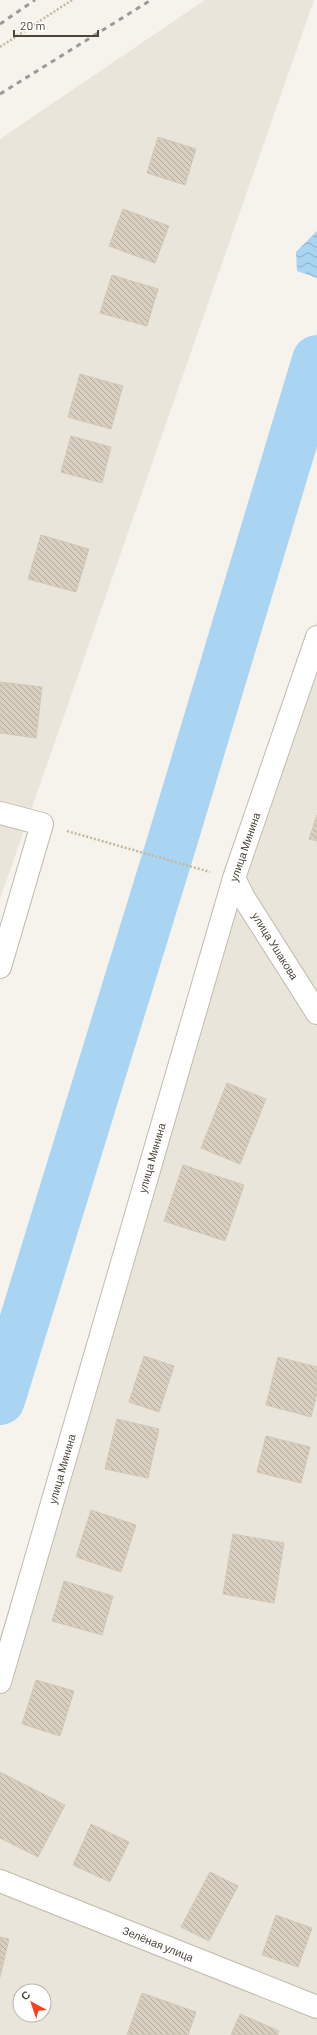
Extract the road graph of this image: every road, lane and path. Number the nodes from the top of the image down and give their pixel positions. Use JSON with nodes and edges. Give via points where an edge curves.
{"nodes":[{"id":1,"x":72,"y":0,"type":"edge"},
{"id":2,"x":0,"y":47,"type":"edge"},
{"id":3,"x":317,"y":637,"type":"edge"},
{"id":4,"x":0,"y":813,"type":"edge"},
{"id":5,"x":42,"y":824,"type":"junction"},
{"id":6,"x":234,"y":878,"type":"junction"},
{"id":7,"x":0,"y":967,"type":"edge"},
{"id":8,"x":317,"y":1013,"type":"edge"},
{"id":9,"x":0,"y":1682,"type":"edge"},
{"id":10,"x":0,"y":1881,"type":"edge"},
{"id":11,"x":317,"y":2007,"type":"edge"}],
"edges":[{"from":1,"to":2,"type":"path"},
{"from":3,"to":6,"type":"street","name":"улица Минина"},
{"from":4,"to":5,"type":"street"},
{"from":5,"to":6,"type":"path"},
{"from":5,"to":7,"type":"street"},
{"from":6,"to":8,"type":"street","name":"улица Ушакова"},
{"from":6,"to":9,"type":"street","name":"улица Минина"},
{"from":10,"to":11,"type":"street","name":"Зелёная улица"}]}
